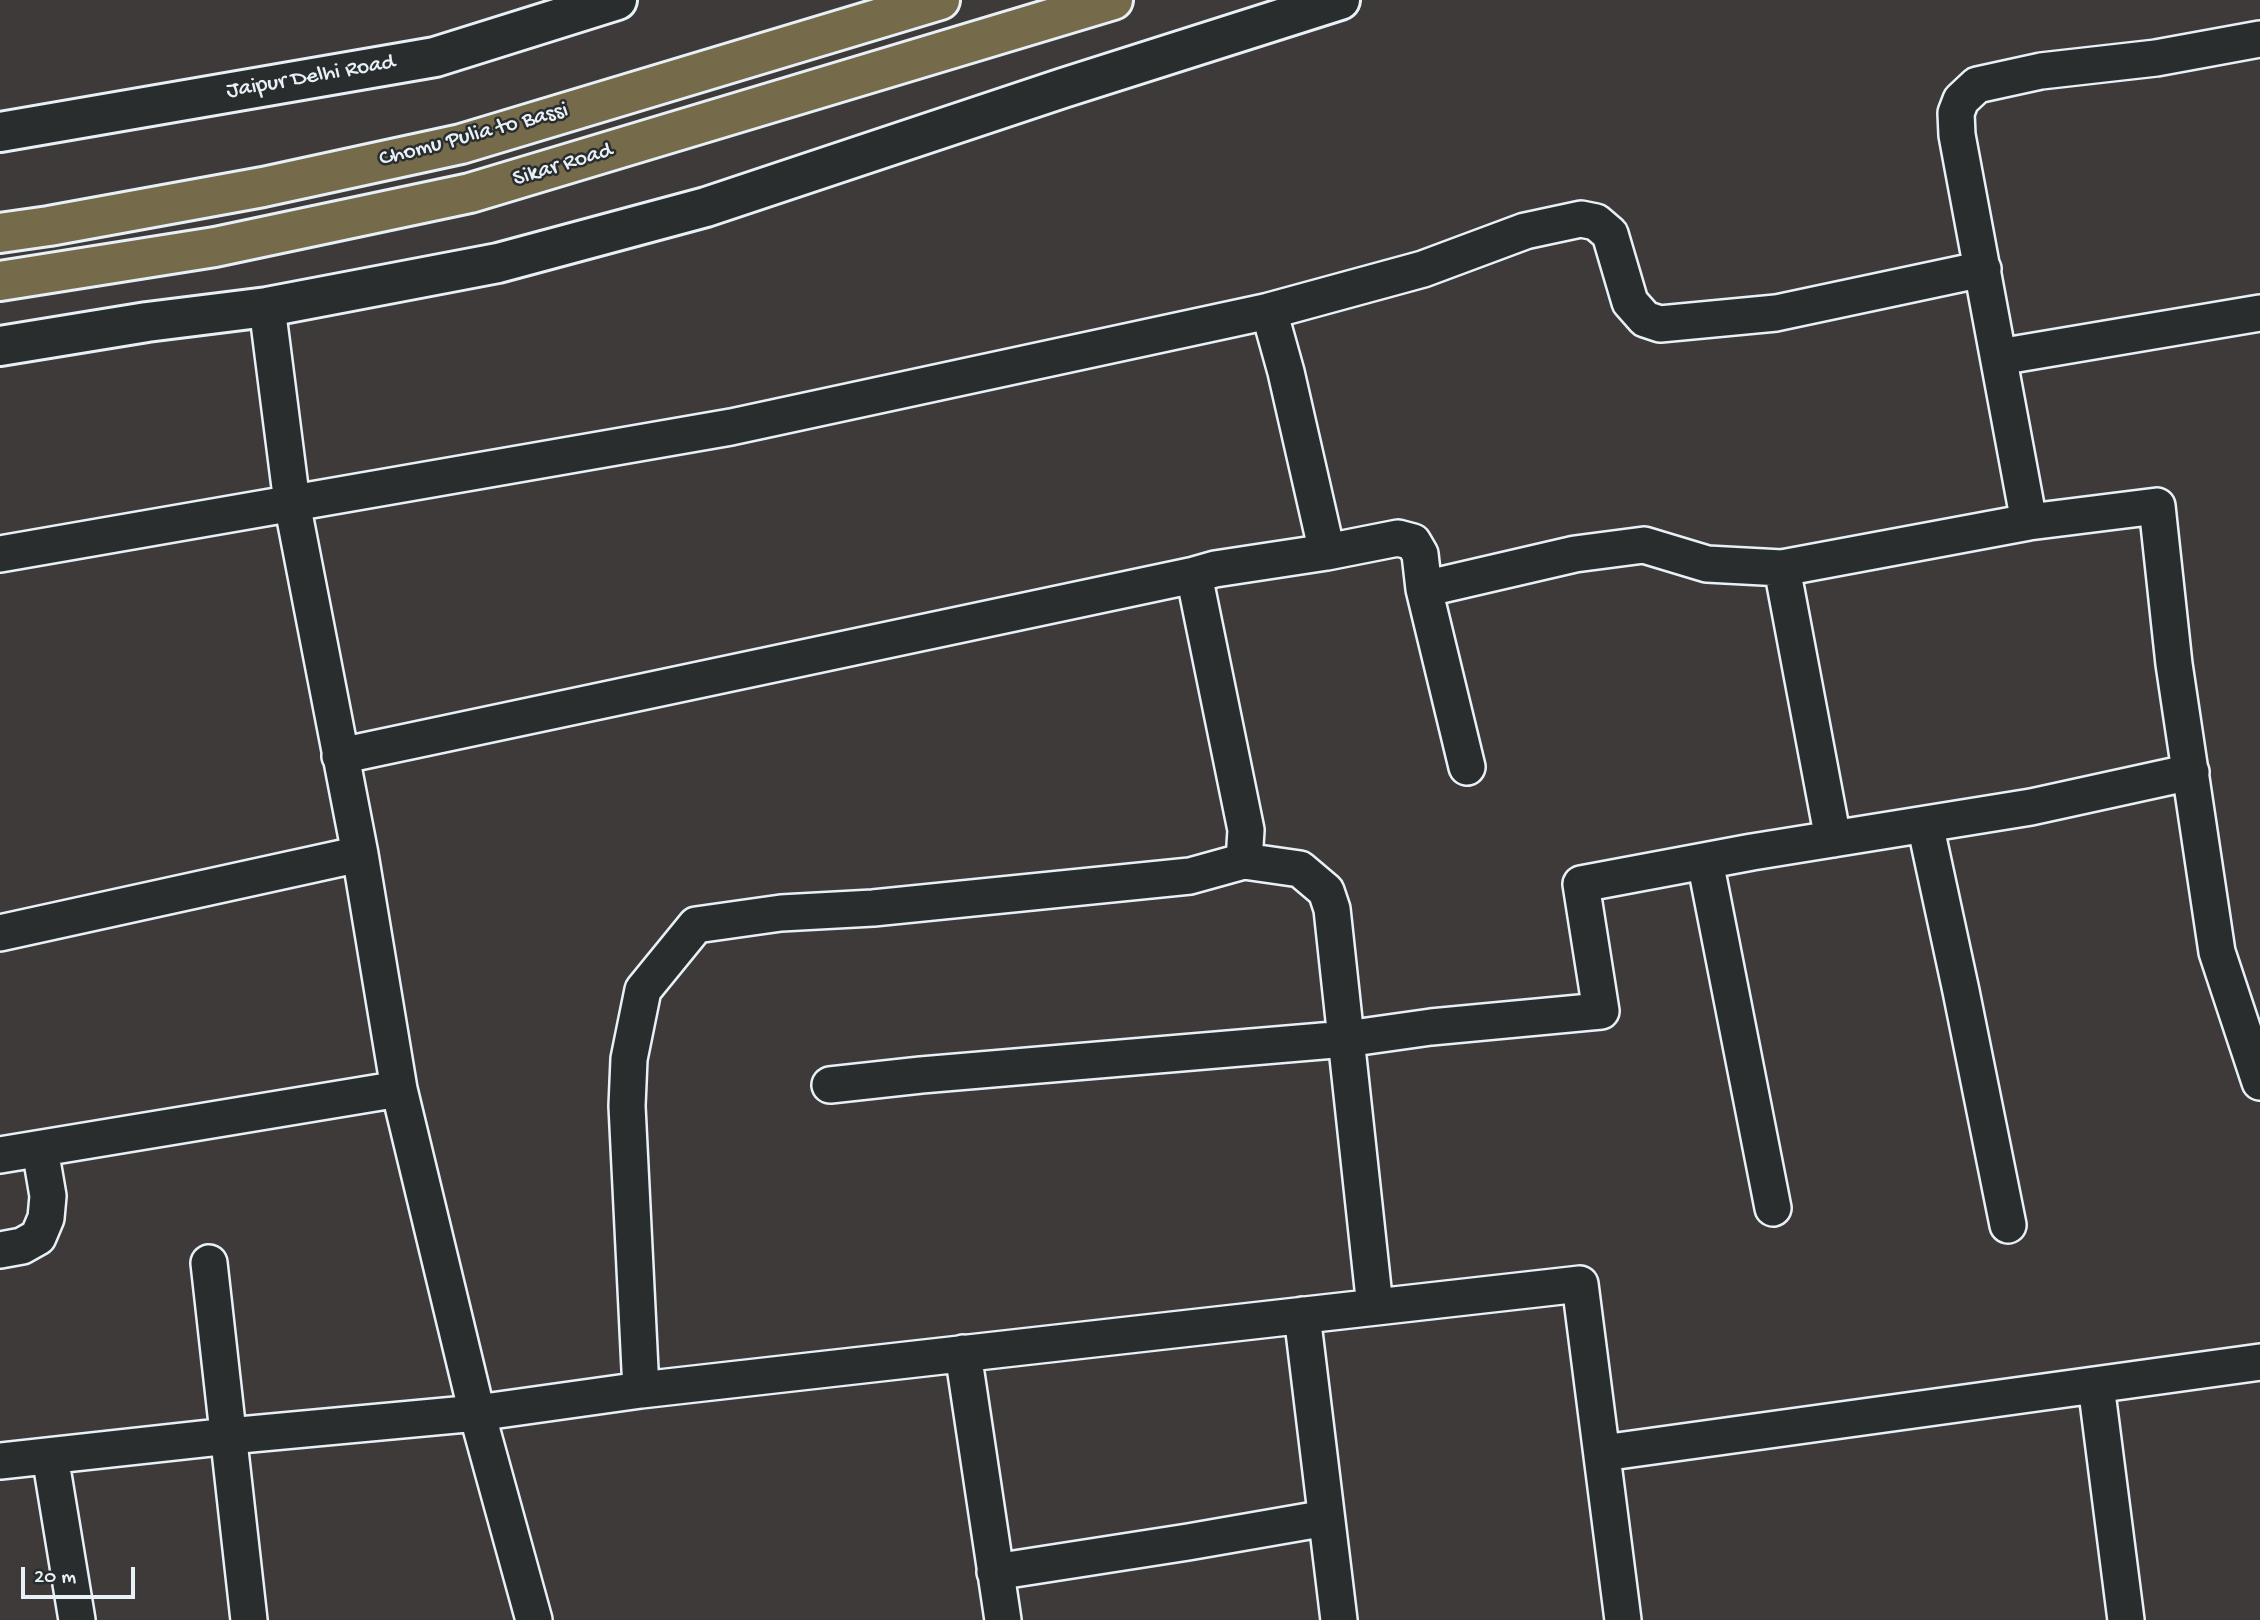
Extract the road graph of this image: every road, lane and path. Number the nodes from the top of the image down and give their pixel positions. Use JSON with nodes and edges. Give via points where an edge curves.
{"nodes":[{"id":1,"x":617,"y":0,"type":"edge"},
{"id":2,"x":940,"y":0,"type":"edge"},
{"id":3,"x":1113,"y":0,"type":"edge"},
{"id":4,"x":1340,"y":0,"type":"edge"},
{"id":5,"x":2260,"y":39,"type":"edge"},
{"id":6,"x":0,"y":132,"type":"edge"},
{"id":7,"x":0,"y":233,"type":"edge"},
{"id":8,"x":1983,"y":269,"type":"junction"},
{"id":9,"x":0,"y":281,"type":"edge"},
{"id":10,"x":267,"y":307,"type":"junction"},
{"id":11,"x":1269,"y":312,"type":"junction"},
{"id":12,"x":2260,"y":313,"type":"edge"},
{"id":13,"x":0,"y":345,"type":"edge"},
{"id":14,"x":1999,"y":357,"type":"junction"},
{"id":15,"x":292,"y":503,"type":"junction"},
{"id":16,"x":2029,"y":522,"type":"junction"},
{"id":17,"x":1327,"y":552,"type":"junction"},
{"id":18,"x":0,"y":554,"type":"edge"},
{"id":19,"x":1782,"y":568,"type":"junction"},
{"id":20,"x":1194,"y":575,"type":"junction"},
{"id":21,"x":1424,"y":589,"type":"junction"},
{"id":22,"x":340,"y":755,"type":"junction"},
{"id":23,"x":1467,"y":767,"type":"dead end"},
{"id":24,"x":2191,"y":772,"type":"junction"},
{"id":25,"x":1925,"y":824,"type":"junction"},
{"id":26,"x":1833,"y":839,"type":"junction"},
{"id":27,"x":360,"y":854,"type":"junction"},
{"id":28,"x":1244,"y":861,"type":"junction"},
{"id":29,"x":1705,"y":861,"type":"junction"},
{"id":30,"x":0,"y":933,"type":"edge"},
{"id":31,"x":1346,"y":1039,"type":"junction"},
{"id":32,"x":2260,"y":1082,"type":"edge"},
{"id":33,"x":830,"y":1085,"type":"dead end"},
{"id":34,"x":400,"y":1089,"type":"junction"},
{"id":35,"x":40,"y":1149,"type":"junction"},
{"id":36,"x":0,"y":1155,"type":"edge"},
{"id":37,"x":1773,"y":1208,"type":"dead end"},
{"id":38,"x":2008,"y":1225,"type":"dead end"},
{"id":39,"x":0,"y":1250,"type":"edge"},
{"id":40,"x":209,"y":1263,"type":"dead end"},
{"id":41,"x":1375,"y":1307,"type":"junction"},
{"id":42,"x":1302,"y":1315,"type":"junction"},
{"id":43,"x":963,"y":1353,"type":"junction"},
{"id":44,"x":2260,"y":1362,"type":"edge"},
{"id":45,"x":2096,"y":1385,"type":"junction"},
{"id":46,"x":641,"y":1390,"type":"junction"},
{"id":47,"x":477,"y":1413,"type":"junction"},
{"id":48,"x":229,"y":1436,"type":"junction"},
{"id":49,"x":1603,"y":1453,"type":"junction"},
{"id":50,"x":50,"y":1457,"type":"junction"},
{"id":51,"x":0,"y":1461,"type":"edge"},
{"id":52,"x":1326,"y":1518,"type":"junction"},
{"id":53,"x":995,"y":1572,"type":"junction"},
{"id":54,"x":77,"y":1620,"type":"edge"},
{"id":55,"x":249,"y":1620,"type":"edge"},
{"id":56,"x":534,"y":1620,"type":"edge"},
{"id":57,"x":1003,"y":1620,"type":"edge"},
{"id":58,"x":1339,"y":1620,"type":"edge"},
{"id":59,"x":1623,"y":1620,"type":"edge"},
{"id":60,"x":2126,"y":1620,"type":"edge"}],
"edges":[{"from":1,"to":6,"type":"main road","name":"Jaipur Delhi Road","via":[[435,57]]},
{"from":2,"to":7,"type":"highway","name":"Chomu Pulia to Bassi","via":[[461,144],[263,187]]},
{"from":3,"to":9,"type":"highway","name":"Sikar Road","via":[[470,194],[215,247]]},
{"from":4,"to":10,"type":"main road","via":[[706,207],[498,263]]},
{"from":5,"to":8,"type":"street","via":[[2156,58],[2041,71],[1977,85],[1961,100],[1956,113]]},
{"from":8,"to":11,"type":"street","via":[[1776,313],[1660,324],[1645,319],[1630,302],[1610,234],[1597,222],[1581,219],[1525,231],[1423,269]]},
{"from":8,"to":14,"type":"street"},
{"from":10,"to":13,"type":"main road"},
{"from":10,"to":15,"type":"street"},
{"from":11,"to":15,"type":"street","via":[[731,428]]},
{"from":11,"to":17,"type":"street"},
{"from":12,"to":14,"type":"street"},
{"from":14,"to":16,"type":"street"},
{"from":15,"to":18,"type":"street"},
{"from":15,"to":22,"type":"street"},
{"from":16,"to":19,"type":"street"},
{"from":16,"to":24,"type":"street","via":[[2157,506]]},
{"from":17,"to":20,"type":"street"},
{"from":17,"to":21,"type":"street","via":[[1398,538],[1413,542],[1420,554]]},
{"from":19,"to":21,"type":"street","via":[[1707,564],[1644,545],[1575,554]]},
{"from":19,"to":26,"type":"street"},
{"from":20,"to":22,"type":"street"},
{"from":20,"to":28,"type":"street","via":[[1246,830]]},
{"from":21,"to":23,"type":"street"},
{"from":22,"to":27,"type":"street"},
{"from":24,"to":25,"type":"street","via":[[2031,807]]},
{"from":24,"to":32,"type":"street","via":[[2217,952]]},
{"from":25,"to":26,"type":"street"},
{"from":25,"to":38,"type":"street"},
{"from":26,"to":29,"type":"street"},
{"from":27,"to":30,"type":"street"},
{"from":27,"to":34,"type":"street"},
{"from":28,"to":31,"type":"street","via":[[1300,869],[1326,891],[1332,909]]},
{"from":28,"to":46,"type":"street","via":[[1190,876],[781,913],[696,925],[643,990],[629,1059],[627,1106]]},
{"from":29,"to":31,"type":"street","via":[[1581,884],[1601,1011]]},
{"from":29,"to":37,"type":"street"},
{"from":31,"to":33,"type":"street"},
{"from":31,"to":41,"type":"street"},
{"from":34,"to":35,"type":"street"},
{"from":34,"to":47,"type":"street"},
{"from":35,"to":36,"type":"street"},
{"from":35,"to":39,"type":"street","via":[[48,1196],[46,1218],[38,1237]]},
{"from":40,"to":48,"type":"street"},
{"from":41,"to":42,"type":"street"},
{"from":41,"to":49,"type":"street","via":[[1580,1284]]},
{"from":42,"to":43,"type":"street"},
{"from":42,"to":52,"type":"street"},
{"from":43,"to":46,"type":"street"},
{"from":43,"to":53,"type":"street"},
{"from":44,"to":45,"type":"street"},
{"from":45,"to":49,"type":"street"},
{"from":45,"to":60,"type":"street"},
{"from":46,"to":47,"type":"street"},
{"from":47,"to":48,"type":"street"},
{"from":47,"to":56,"type":"street"},
{"from":48,"to":50,"type":"street"},
{"from":48,"to":55,"type":"street"},
{"from":49,"to":59,"type":"street"},
{"from":50,"to":51,"type":"street"},
{"from":50,"to":54,"type":"street"},
{"from":52,"to":53,"type":"street"},
{"from":52,"to":58,"type":"street"},
{"from":53,"to":57,"type":"street"}]}
